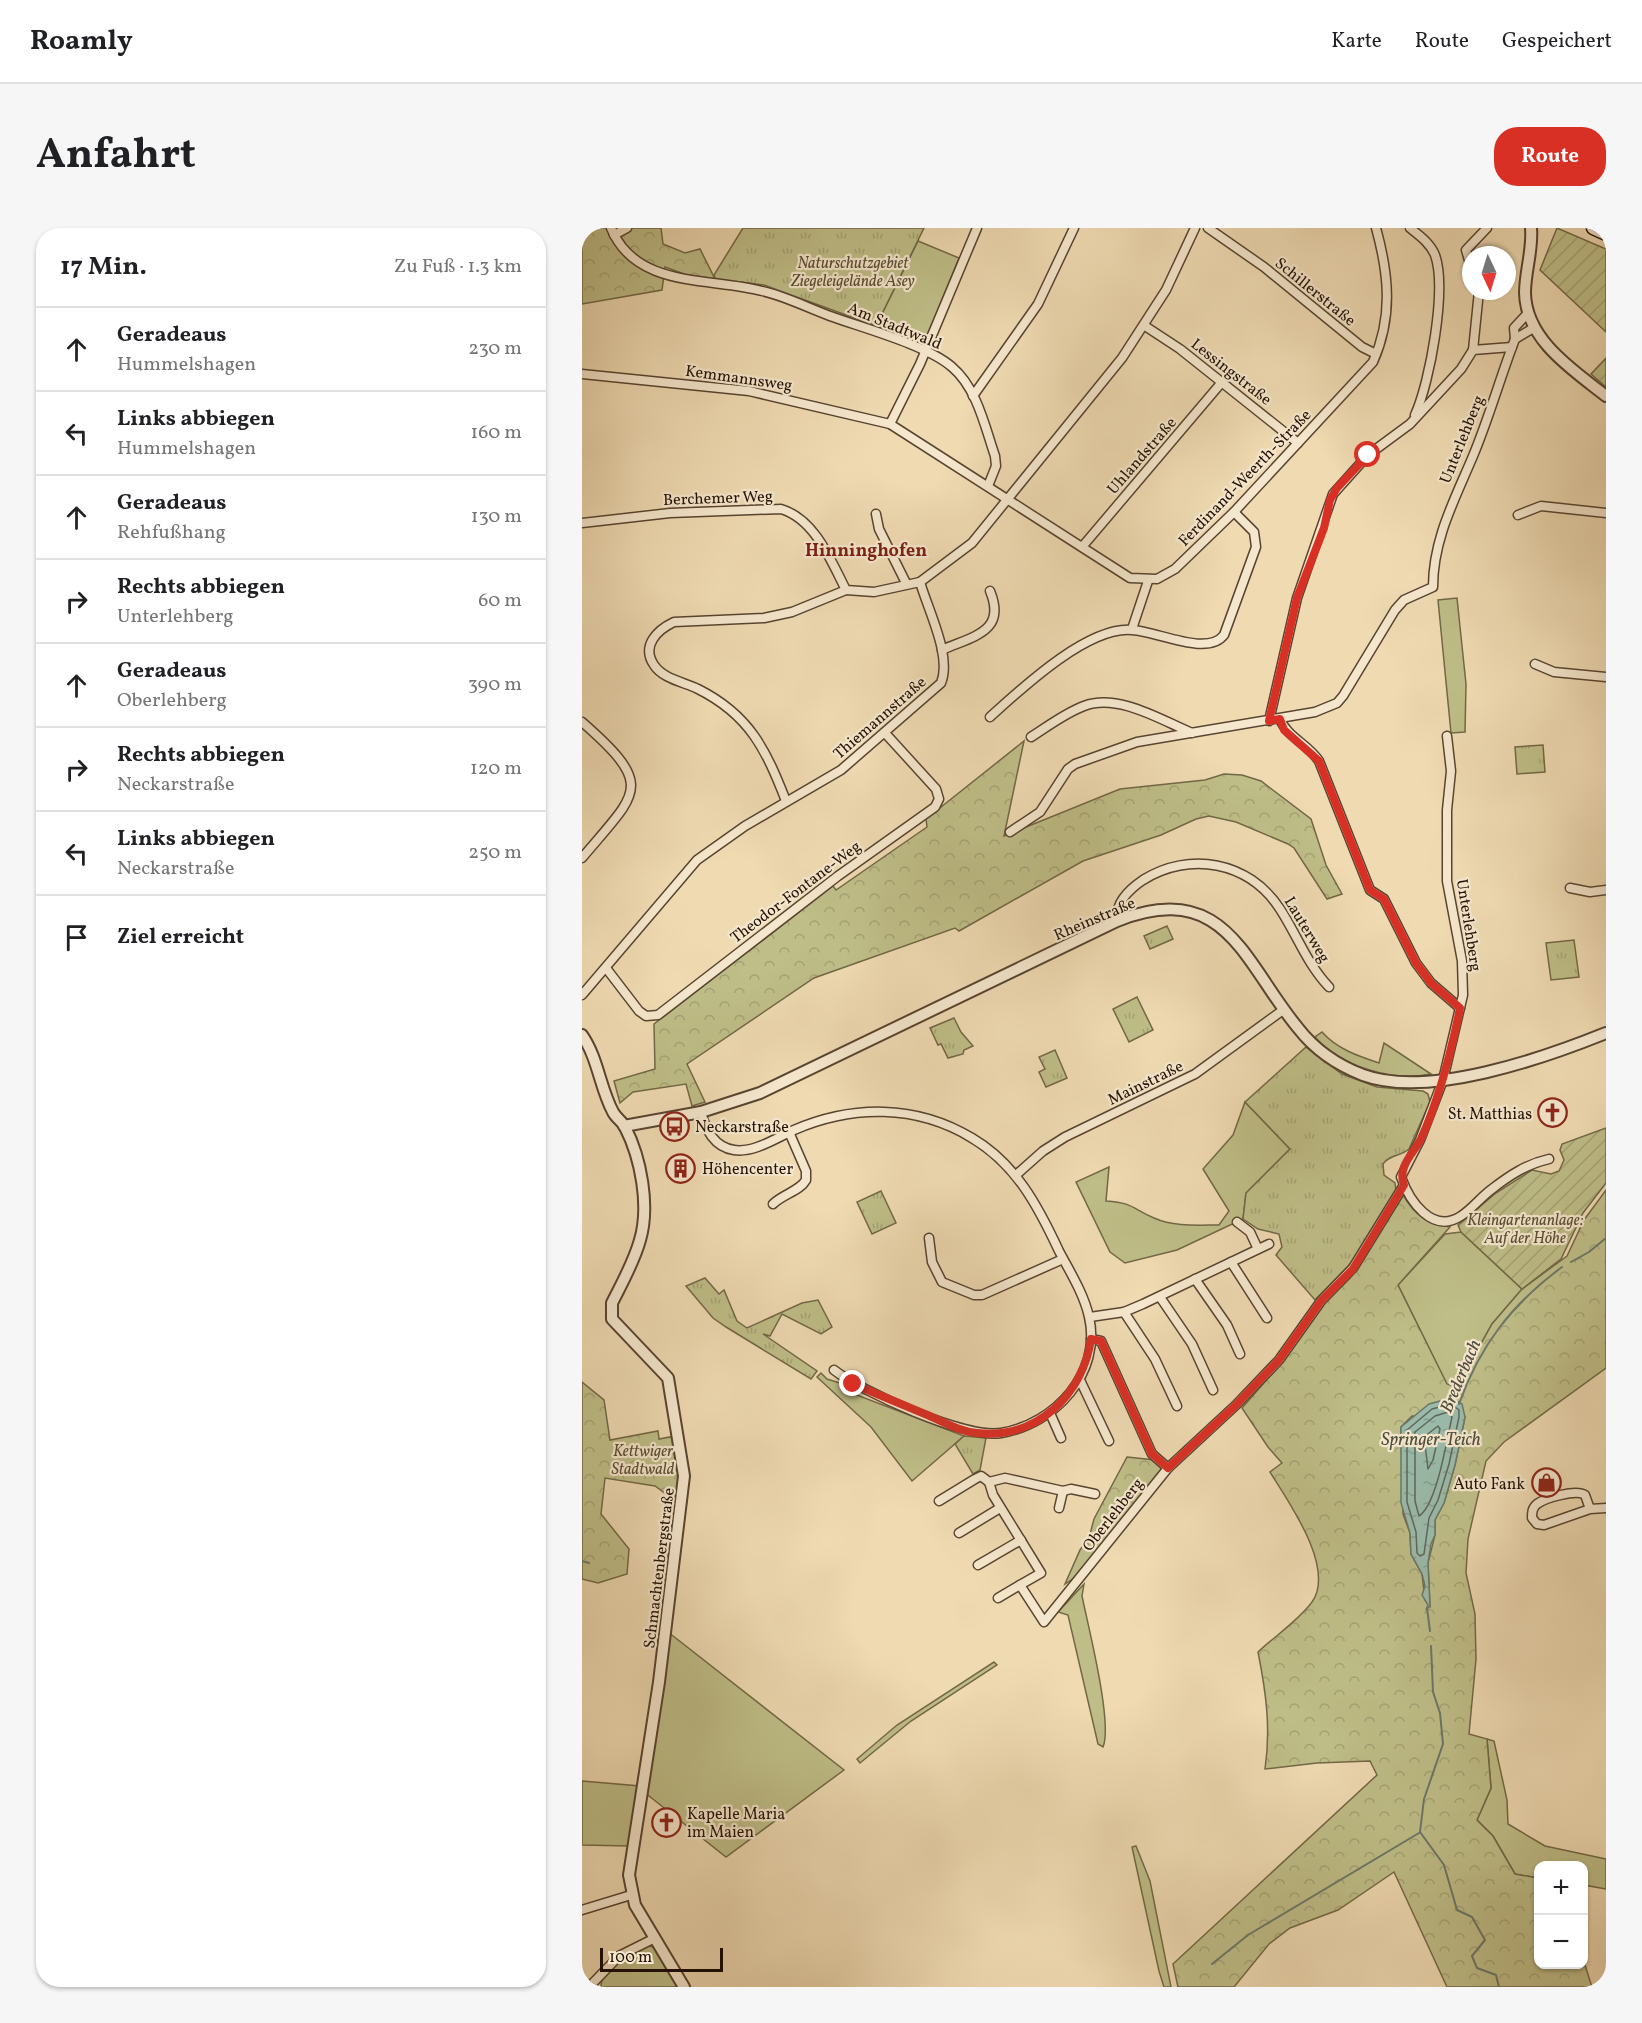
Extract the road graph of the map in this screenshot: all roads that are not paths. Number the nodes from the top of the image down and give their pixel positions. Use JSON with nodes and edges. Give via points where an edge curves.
{"nodes":[{"id":1,"x":627,"y":228,"type":"edge"},
{"id":2,"x":977,"y":228,"type":"edge"},
{"id":3,"x":1074,"y":228,"type":"edge"},
{"id":4,"x":1195,"y":228,"type":"edge"},
{"id":5,"x":1208,"y":228,"type":"edge"},
{"id":6,"x":1376,"y":228,"type":"edge"},
{"id":7,"x":1410,"y":228,"type":"edge"},
{"id":8,"x":1487,"y":228,"type":"edge"},
{"id":9,"x":1530,"y":228,"type":"edge"},
{"id":10,"x":1538,"y":228,"type":"edge"},
{"id":11,"x":1593,"y":228,"type":"edge"},
{"id":12,"x":612,"y":232,"type":"edge"},
{"id":13,"x":1606,"y":234,"type":"edge"},
{"id":14,"x":1532,"y":240,"type":"junction"},
{"id":15,"x":1470,"y":246,"type":"edge"},
{"id":16,"x":1478,"y":300,"type":"edge"},
{"id":17,"x":1528,"y":313,"type":"junction"},
{"id":18,"x":1145,"y":326,"type":"junction"},
{"id":19,"x":1534,"y":327,"type":"junction"},
{"id":20,"x":1513,"y":343,"type":"junction"},
{"id":21,"x":1473,"y":350,"type":"junction"},
{"id":22,"x":925,"y":351,"type":"junction"},
{"id":23,"x":1376,"y":354,"type":"junction"},
{"id":24,"x":582,"y":374,"type":"edge"},
{"id":25,"x":1222,"y":382,"type":"junction"},
{"id":26,"x":974,"y":396,"type":"junction"},
{"id":27,"x":1606,"y":396,"type":"edge"},
{"id":28,"x":890,"y":424,"type":"junction"},
{"id":29,"x":1410,"y":424,"type":"junction"},
{"id":30,"x":1298,"y":443,"type":"junction"},
{"id":31,"x":988,"y":486,"type":"junction"},
{"id":32,"x":1007,"y":499,"type":"junction"},
{"id":33,"x":1234,"y":512,"type":"junction"},
{"id":34,"x":1606,"y":513,"type":"edge"},
{"id":35,"x":876,"y":514,"type":"dead end"},
{"id":36,"x":1518,"y":515,"type":"dead end"},
{"id":37,"x":582,"y":523,"type":"edge"},
{"id":38,"x":1082,"y":547,"type":"junction"},
{"id":39,"x":1148,"y":581,"type":"junction"},
{"id":40,"x":920,"y":582,"type":"junction"},
{"id":41,"x":906,"y":583,"type":"junction"},
{"id":42,"x":846,"y":590,"type":"junction"},
{"id":43,"x":990,"y":591,"type":"dead end"},
{"id":44,"x":1132,"y":629,"type":"junction"},
{"id":45,"x":942,"y":650,"type":"junction"},
{"id":46,"x":1536,"y":664,"type":"dead end"},
{"id":47,"x":1606,"y":677,"type":"edge"},
{"id":48,"x":990,"y":717,"type":"dead end"},
{"id":49,"x":1280,"y":719,"type":"junction"},
{"id":50,"x":1269,"y":721,"type":"junction"},
{"id":51,"x":582,"y":722,"type":"edge"},
{"id":52,"x":885,"y":733,"type":"junction"},
{"id":53,"x":1192,"y":733,"type":"junction"},
{"id":54,"x":1447,"y":736,"type":"dead end"},
{"id":55,"x":1030,"y":737,"type":"dead end"},
{"id":56,"x":786,"y":801,"type":"junction"},
{"id":57,"x":1010,"y":832,"type":"dead end"},
{"id":58,"x":582,"y":858,"type":"edge"},
{"id":59,"x":1569,"y":888,"type":"dead end"},
{"id":60,"x":1606,"y":890,"type":"edge"},
{"id":61,"x":1117,"y":921,"type":"junction"},
{"id":62,"x":606,"y":968,"type":"junction"},
{"id":63,"x":1329,"y":987,"type":"dead end"},
{"id":64,"x":582,"y":995,"type":"edge"},
{"id":65,"x":1460,"y":1008,"type":"junction"},
{"id":66,"x":1284,"y":1010,"type":"junction"},
{"id":67,"x":1606,"y":1033,"type":"edge"},
{"id":68,"x":582,"y":1035,"type":"edge"},
{"id":69,"x":1443,"y":1080,"type":"junction"},
{"id":70,"x":700,"y":1112,"type":"junction"},
{"id":71,"x":624,"y":1126,"type":"junction"},
{"id":72,"x":789,"y":1132,"type":"junction"},
{"id":73,"x":1549,"y":1160,"type":"dead end"},
{"id":74,"x":1016,"y":1175,"type":"junction"},
{"id":75,"x":1404,"y":1185,"type":"junction"},
{"id":76,"x":773,"y":1204,"type":"dead end"},
{"id":77,"x":1237,"y":1221,"type":"dead end"},
{"id":78,"x":929,"y":1238,"type":"dead end"},
{"id":79,"x":1269,"y":1244,"type":"dead end"},
{"id":80,"x":1257,"y":1248,"type":"junction"},
{"id":81,"x":1063,"y":1259,"type":"junction"},
{"id":82,"x":1231,"y":1262,"type":"junction"},
{"id":83,"x":1195,"y":1279,"type":"junction"},
{"id":84,"x":1160,"y":1297,"type":"junction"},
{"id":85,"x":1124,"y":1311,"type":"junction"},
{"id":86,"x":1090,"y":1317,"type":"junction"},
{"id":87,"x":1267,"y":1318,"type":"dead end"},
{"id":88,"x":1091,"y":1339,"type":"junction"},
{"id":89,"x":1240,"y":1354,"type":"dead end"},
{"id":90,"x":834,"y":1370,"type":"dead end"},
{"id":91,"x":1080,"y":1380,"type":"junction"},
{"id":92,"x":1213,"y":1390,"type":"dead end"},
{"id":93,"x":1177,"y":1406,"type":"dead end"},
{"id":94,"x":1050,"y":1413,"type":"junction"},
{"id":95,"x":1060,"y":1438,"type":"dead end"},
{"id":96,"x":1109,"y":1441,"type":"dead end"},
{"id":97,"x":1168,"y":1468,"type":"junction"},
{"id":98,"x":989,"y":1482,"type":"junction"},
{"id":99,"x":1063,"y":1491,"type":"junction"},
{"id":100,"x":1095,"y":1494,"type":"dead end"},
{"id":101,"x":939,"y":1502,"type":"dead end"},
{"id":102,"x":1000,"y":1508,"type":"junction"},
{"id":103,"x":1059,"y":1508,"type":"dead end"},
{"id":104,"x":1606,"y":1508,"type":"edge"},
{"id":105,"x":1590,"y":1509,"type":"junction"},
{"id":106,"x":959,"y":1533,"type":"dead end"},
{"id":107,"x":1021,"y":1540,"type":"junction"},
{"id":108,"x":978,"y":1565,"type":"dead end"},
{"id":109,"x":1020,"y":1585,"type":"junction"},
{"id":110,"x":998,"y":1598,"type":"dead end"},
{"id":111,"x":631,"y":1895,"type":"junction"},
{"id":112,"x":582,"y":1910,"type":"edge"},
{"id":113,"x":655,"y":1938,"type":"junction"},
{"id":114,"x":589,"y":1987,"type":"edge"},
{"id":115,"x":684,"y":1987,"type":"edge"}],
"edges":[{"from":1,"to":12,"type":"street"},
{"from":2,"to":22,"type":"street"},
{"from":3,"to":26,"type":"street","via":[[1038,304]]},
{"from":4,"to":18,"type":"street"},
{"from":5,"to":23,"type":"street","name":"Schillerstraße"},
{"from":6,"to":23,"type":"street","name":"Ferdinand-Weerth-Straße","via":[[1388,277],[1389,302]]},
{"from":7,"to":29,"type":"street","via":[[1429,245],[1439,274],[1429,369]]},
{"from":8,"to":15,"type":"street"},
{"from":9,"to":14,"type":"street"},
{"from":10,"to":14,"type":"street"},
{"from":11,"to":13,"type":"main road"},
{"from":12,"to":22,"type":"street","name":"Am Stadtwald","via":[[628,255],[674,277],[762,291]]},
{"from":14,"to":17,"type":"street","via":[[1525,290]]},
{"from":16,"to":21,"type":"street"},
{"from":17,"to":19,"type":"street"},
{"from":17,"to":20,"type":"street","name":"Unterlehberg","via":[[1514,328]]},
{"from":18,"to":25,"type":"street","name":"Lessingstraße"},
{"from":18,"to":32,"type":"street"},
{"from":19,"to":20,"type":"street"},
{"from":19,"to":27,"type":"street","via":[[1555,354]]},
{"from":20,"to":21,"type":"street"},
{"from":20,"to":49,"type":"street","name":"Unterlehberg","via":[[1473,456],[1442,527],[1433,587],[1404,600],[1395,609],[1336,703],[1326,710]]},
{"from":21,"to":29,"type":"street","via":[[1461,369]]},
{"from":22,"to":26,"type":"street","name":"Am Stadtwald","via":[[952,367]]},
{"from":22,"to":28,"type":"street"},
{"from":23,"to":30,"type":"street","name":"Ferdinand-Weerth-Straße","via":[[1362,376]]},
{"from":24,"to":28,"type":"street","name":"Kemmannsweg","via":[[748,391]]},
{"from":25,"to":30,"type":"street","name":"Lessingstraße"},
{"from":25,"to":38,"type":"street","name":"Uhlandstraße"},
{"from":26,"to":31,"type":"street","name":"Am Stadtwald","via":[[995,456],[996,466]]},
{"from":28,"to":31,"type":"street","name":"Kemmannsweg"},
{"from":29,"to":50,"type":"street","via":[[1368,455],[1333,494],[1297,598]]},
{"from":30,"to":33,"type":"street","name":"Ferdinand-Weerth-Straße"},
{"from":31,"to":32,"type":"street","name":"Kemmannsweg"},
{"from":32,"to":38,"type":"street"},
{"from":32,"to":40,"type":"street","via":[[972,543]]},
{"from":33,"to":39,"type":"street","name":"Ferdinand-Weerth-Straße","via":[[1175,569]]},
{"from":33,"to":44,"type":"street","via":[[1254,532],[1256,547],[1219,641],[1205,645]]},
{"from":34,"to":36,"type":"street","via":[[1541,506]]},
{"from":35,"to":41,"type":"street","via":[[879,529]]},
{"from":37,"to":42,"type":"street","name":"Berchemer Weg","via":[[670,513],[781,509],[794,513],[807,524]]},
{"from":38,"to":39,"type":"street","via":[[1130,578]]},
{"from":39,"to":44,"type":"street"},
{"from":40,"to":41,"type":"street"},
{"from":40,"to":45,"type":"street","name":"Thiemannstraße"},
{"from":41,"to":42,"type":"street","via":[[874,592]]},
{"from":42,"to":56,"type":"street","via":[[811,606],[764,618],[674,622],[662,628],[651,641],[650,657],[661,673],[722,702],[758,738]]},
{"from":43,"to":45,"type":"street","via":[[996,607],[991,626]]},
{"from":44,"to":48,"type":"street","via":[[1096,637],[1076,648]]},
{"from":45,"to":52,"type":"street","name":"Thiemannstraße","via":[[941,683]]},
{"from":46,"to":47,"type":"street","via":[[1554,672]]},
{"from":49,"to":50,"type":"street"},
{"from":49,"to":65,"type":"street","via":[[1284,730],[1319,761],[1370,890],[1384,899],[1416,963],[1431,983]]},
{"from":50,"to":53,"type":"street"},
{"from":51,"to":58,"type":"street","via":[[625,765],[632,785],[626,806]]},
{"from":52,"to":56,"type":"street","name":"Thiemannstraße","via":[[841,770]]},
{"from":52,"to":62,"type":"street","name":"Theodor-Fontane-Weg","via":[[936,789],[939,799],[935,807],[838,876],[658,1015],[646,1016],[639,1011]]},
{"from":53,"to":55,"type":"street","via":[[1125,706],[1099,703],[1083,706]]},
{"from":53,"to":57,"type":"street","via":[[1137,742],[1075,764],[1040,812]]},
{"from":54,"to":65,"type":"street","name":"Unterlehberg","via":[[1451,771],[1447,881],[1462,961]]},
{"from":56,"to":62,"type":"street","name":"Thiemannstraße","via":[[697,860]]},
{"from":59,"to":60,"type":"street","via":[[1584,892]]},
{"from":61,"to":63,"type":"street","name":"Lauterweg","via":[[1119,904],[1154,873],[1187,864],[1225,867],[1257,883],[1270,895],[1315,973]]},
{"from":61,"to":66,"type":"street","name":"Rheinstraße","via":[[1146,911],[1169,910],[1214,923],[1233,936]]},
{"from":61,"to":70,"type":"street","name":"Rheinstraße","via":[[760,1093]]},
{"from":62,"to":64,"type":"street","name":"Thiemannstraße"},
{"from":65,"to":69,"type":"street","name":"Unterlehberg"},
{"from":66,"to":69,"type":"street","name":"Rheinstraße","via":[[1312,1044],[1346,1067],[1378,1079],[1418,1083]]},
{"from":66,"to":74,"type":"street","name":"Mainstraße","via":[[1210,1064],[1173,1086],[1065,1137]]},
{"from":67,"to":69,"type":"street","name":"Rheinstraße","via":[[1543,1056]]},
{"from":68,"to":71,"type":"street","name":"Schmachtenbergstraße","via":[[613,1113]]},
{"from":69,"to":75,"type":"street","via":[[1420,1140],[1399,1168]]},
{"from":70,"to":71,"type":"street","name":"Rheinstraße"},
{"from":70,"to":72,"type":"street","via":[[710,1136],[724,1148],[749,1149]]},
{"from":71,"to":111,"type":"street","name":"Schmachtenbergstraße","via":[[639,1172],[644,1226],[610,1314],[668,1378],[684,1486],[631,1863]]},
{"from":72,"to":74,"type":"street","via":[[850,1113],[909,1114],[945,1124],[972,1138]]},
{"from":72,"to":76,"type":"street","via":[[806,1171],[806,1180]]},
{"from":73,"to":75,"type":"street","via":[[1522,1168],[1462,1216],[1449,1221],[1424,1214]]},
{"from":74,"to":81,"type":"street","via":[[1043,1217]]},
{"from":75,"to":97,"type":"street","name":"Oberlehberg","via":[[1353,1269],[1321,1301],[1279,1360]]},
{"from":77,"to":80,"type":"street","via":[[1250,1232]]},
{"from":78,"to":81,"type":"street","via":[[932,1262],[942,1282],[974,1295]]},
{"from":79,"to":80,"type":"street"},
{"from":80,"to":82,"type":"street"},
{"from":81,"to":86,"type":"street"},
{"from":82,"to":83,"type":"street"},
{"from":82,"to":87,"type":"street"},
{"from":83,"to":84,"type":"street"},
{"from":83,"to":89,"type":"street","via":[[1227,1325]]},
{"from":84,"to":85,"type":"street"},
{"from":84,"to":92,"type":"street","via":[[1192,1344]]},
{"from":85,"to":86,"type":"street"},
{"from":85,"to":93,"type":"street","via":[[1155,1359]]},
{"from":86,"to":88,"type":"street"},
{"from":88,"to":91,"type":"street"},
{"from":88,"to":97,"type":"street","via":[[1101,1341],[1152,1454]]},
{"from":90,"to":94,"type":"street","via":[[853,1384],[976,1433],[1007,1432]]},
{"from":91,"to":94,"type":"street"},
{"from":91,"to":96,"type":"street"},
{"from":94,"to":95,"type":"street"},
{"from":97,"to":109,"type":"street","name":"Oberlehberg","via":[[1044,1622]]},
{"from":98,"to":99,"type":"street","name":"Oberlehberg","via":[[1005,1478]]},
{"from":98,"to":101,"type":"street","name":"Oberlehberg","via":[[981,1476]]},
{"from":98,"to":102,"type":"street"},
{"from":99,"to":100,"type":"street","name":"Oberlehberg"},
{"from":99,"to":103,"type":"street"},
{"from":102,"to":106,"type":"street"},
{"from":102,"to":107,"type":"street"},
{"from":104,"to":105,"type":"street"},
{"from":105,"to":105,"type":"street","via":[[1585,1495],[1571,1492],[1537,1504],[1532,1518],[1544,1525]]},
{"from":107,"to":108,"type":"street"},
{"from":107,"to":109,"type":"street","via":[[1041,1573]]},
{"from":109,"to":110,"type":"street"},
{"from":111,"to":112,"type":"street"},
{"from":111,"to":113,"type":"street"},
{"from":113,"to":114,"type":"street","via":[[619,1956]]},
{"from":113,"to":115,"type":"street"}]}
